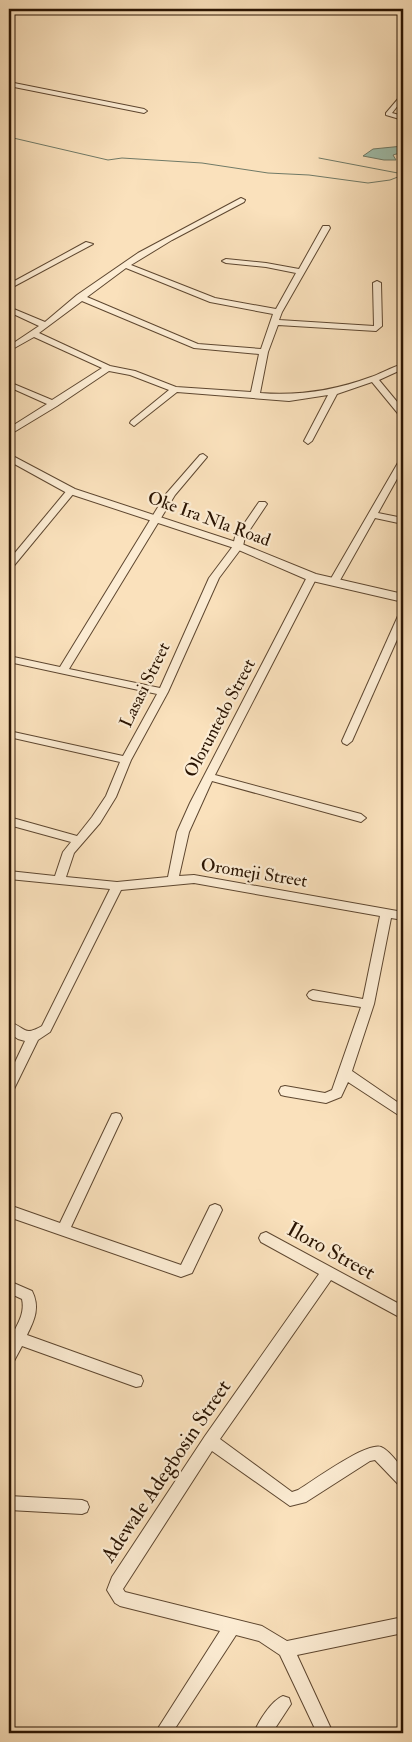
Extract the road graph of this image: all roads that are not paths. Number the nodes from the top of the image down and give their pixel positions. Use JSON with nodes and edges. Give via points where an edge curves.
{"nodes":[{"id":1,"x":9,"y":84,"type":"edge"},
{"id":2,"x":403,"y":95,"type":"edge"},
{"id":3,"x":144,"y":111,"type":"dead end"},
{"id":4,"x":403,"y":118,"type":"edge"},
{"id":5,"x":241,"y":200,"type":"dead end"},
{"id":6,"x":326,"y":228,"type":"dead end"},
{"id":7,"x":89,"y":244,"type":"dead end"},
{"id":8,"x":226,"y":261,"type":"dead end"},
{"id":9,"x":125,"y":265,"type":"junction"},
{"id":10,"x":302,"y":272,"type":"junction"},
{"id":11,"x":378,"y":283,"type":"dead end"},
{"id":12,"x":9,"y":287,"type":"edge"},
{"id":13,"x":80,"y":297,"type":"junction"},
{"id":14,"x":9,"y":309,"type":"edge"},
{"id":15,"x":278,"y":312,"type":"junction"},
{"id":16,"x":274,"y":322,"type":"junction"},
{"id":17,"x":45,"y":325,"type":"junction"},
{"id":18,"x":35,"y":334,"type":"junction"},
{"id":19,"x":9,"y":349,"type":"edge"},
{"id":20,"x":264,"y":352,"type":"junction"},
{"id":21,"x":403,"y":366,"type":"edge"},
{"id":22,"x":108,"y":368,"type":"junction"},
{"id":23,"x":374,"y":379,"type":"junction"},
{"id":24,"x":9,"y":384,"type":"edge"},
{"id":25,"x":175,"y":389,"type":"junction"},
{"id":26,"x":334,"y":392,"type":"junction"},
{"id":27,"x":256,"y":396,"type":"junction"},
{"id":28,"x":54,"y":404,"type":"junction"},
{"id":29,"x":403,"y":414,"type":"edge"},
{"id":30,"x":134,"y":423,"type":"dead end"},
{"id":31,"x":9,"y":432,"type":"edge"},
{"id":32,"x":308,"y":441,"type":"dead end"},
{"id":33,"x":203,"y":457,"type":"dead end"},
{"id":34,"x":9,"y":458,"type":"edge"},
{"id":35,"x":403,"y":462,"type":"edge"},
{"id":36,"x":71,"y":491,"type":"junction"},
{"id":37,"x":262,"y":504,"type":"dead end"},
{"id":38,"x":373,"y":515,"type":"junction"},
{"id":39,"x":157,"y":519,"type":"junction"},
{"id":40,"x":403,"y":521,"type":"edge"},
{"id":41,"x":238,"y":546,"type":"junction"},
{"id":42,"x":9,"y":566,"type":"edge"},
{"id":43,"x":312,"y":577,"type":"junction"},
{"id":44,"x":334,"y":582,"type":"junction"},
{"id":45,"x":403,"y":598,"type":"edge"},
{"id":46,"x":403,"y":616,"type":"edge"},
{"id":47,"x":9,"y":659,"type":"edge"},
{"id":48,"x":63,"y":670,"type":"junction"},
{"id":49,"x":163,"y":692,"type":"junction"},
{"id":50,"x":9,"y":734,"type":"edge"},
{"id":51,"x":347,"y":741,"type":"dead end"},
{"id":52,"x":126,"y":760,"type":"junction"},
{"id":53,"x":210,"y":777,"type":"junction"},
{"id":54,"x":361,"y":818,"type":"dead end"},
{"id":55,"x":9,"y":821,"type":"edge"},
{"id":56,"x":78,"y":840,"type":"junction"},
{"id":57,"x":9,"y":875,"type":"edge"},
{"id":58,"x":173,"y":880,"type":"junction"},
{"id":59,"x":59,"y":881,"type":"junction"},
{"id":60,"x":117,"y":886,"type":"junction"},
{"id":61,"x":386,"y":914,"type":"junction"},
{"id":62,"x":403,"y":916,"type":"edge"},
{"id":63,"x":313,"y":995,"type":"dead end"},
{"id":64,"x":368,"y":1004,"type":"junction"},
{"id":65,"x":9,"y":1027,"type":"edge"},
{"id":66,"x":34,"y":1037,"type":"junction"},
{"id":67,"x":345,"y":1073,"type":"junction"},
{"id":68,"x":9,"y":1087,"type":"edge"},
{"id":69,"x":285,"y":1091,"type":"dead end"},
{"id":70,"x":403,"y":1112,"type":"edge"},
{"id":71,"x":116,"y":1118,"type":"dead end"},
{"id":72,"x":215,"y":1210,"type":"dead end"},
{"id":73,"x":9,"y":1211,"type":"edge"},
{"id":74,"x":63,"y":1230,"type":"junction"},
{"id":75,"x":266,"y":1238,"type":"dead end"},
{"id":76,"x":328,"y":1273,"type":"junction"},
{"id":77,"x":9,"y":1286,"type":"edge"},
{"id":78,"x":403,"y":1314,"type":"edge"},
{"id":79,"x":18,"y":1338,"type":"junction"},
{"id":80,"x":9,"y":1358,"type":"edge"},
{"id":81,"x":136,"y":1381,"type":"dead end"},
{"id":82,"x":210,"y":1442,"type":"junction"},
{"id":83,"x":403,"y":1479,"type":"edge"},
{"id":84,"x":9,"y":1503,"type":"edge"},
{"id":85,"x":82,"y":1507,"type":"dead end"},
{"id":86,"x":403,"y":1625,"type":"edge"},
{"id":87,"x":232,"y":1627,"type":"junction"},
{"id":88,"x":286,"y":1649,"type":"junction"},
{"id":89,"x":283,"y":1704,"type":"dead end"},
{"id":90,"x":163,"y":1733,"type":"edge"},
{"id":91,"x":262,"y":1733,"type":"edge"},
{"id":92,"x":325,"y":1733,"type":"edge"}],
"edges":[{"from":1,"to":3,"type":"street"},
{"from":2,"to":4,"type":"street","via":[[388,114]]},
{"from":5,"to":9,"type":"street","via":[[159,242]]},
{"from":6,"to":10,"type":"street"},
{"from":7,"to":12,"type":"street"},
{"from":8,"to":10,"type":"street"},
{"from":9,"to":13,"type":"street"},
{"from":9,"to":15,"type":"street","via":[[213,300]]},
{"from":10,"to":15,"type":"street"},
{"from":11,"to":16,"type":"street","via":[[376,329]]},
{"from":13,"to":17,"type":"street"},
{"from":13,"to":20,"type":"street","via":[[196,346]]},
{"from":14,"to":17,"type":"street"},
{"from":15,"to":16,"type":"street"},
{"from":16,"to":20,"type":"street"},
{"from":17,"to":18,"type":"street"},
{"from":18,"to":19,"type":"street"},
{"from":18,"to":22,"type":"street"},
{"from":20,"to":27,"type":"street"},
{"from":21,"to":23,"type":"street"},
{"from":22,"to":25,"type":"street"},
{"from":22,"to":28,"type":"street"},
{"from":23,"to":26,"type":"street"},
{"from":23,"to":29,"type":"street"},
{"from":24,"to":28,"type":"street"},
{"from":25,"to":27,"type":"street"},
{"from":25,"to":30,"type":"street"},
{"from":26,"to":27,"type":"street","via":[[289,398]]},
{"from":26,"to":32,"type":"street"},
{"from":28,"to":31,"type":"street"},
{"from":33,"to":39,"type":"street","via":[[171,494]]},
{"from":34,"to":36,"type":"street","name":"Oke Ira Nla Road"},
{"from":35,"to":38,"type":"street"},
{"from":36,"to":39,"type":"street","name":"Oke Ira Nla Road"},
{"from":36,"to":42,"type":"street"},
{"from":37,"to":41,"type":"street","name":"Lasasi Street","via":[[240,536]]},
{"from":38,"to":40,"type":"street"},
{"from":38,"to":44,"type":"street"},
{"from":39,"to":41,"type":"street","name":"Oke Ira Nla Road"},
{"from":39,"to":48,"type":"street"},
{"from":41,"to":43,"type":"street","name":"Oke Ira Nla Road"},
{"from":41,"to":49,"type":"street","name":"Lasasi Street","via":[[214,578]]},
{"from":43,"to":44,"type":"street","name":"Oke Ira Nla Road"},
{"from":43,"to":53,"type":"street","name":"Oloruntedo Street"},
{"from":44,"to":45,"type":"street","name":"Oke Ira Nla Road"},
{"from":46,"to":51,"type":"street"},
{"from":47,"to":48,"type":"street"},
{"from":48,"to":49,"type":"street"},
{"from":49,"to":52,"type":"street","name":"Lasasi Street"},
{"from":50,"to":52,"type":"street"},
{"from":52,"to":56,"type":"street","name":"Lasasi Street","via":[[111,797]]},
{"from":53,"to":54,"type":"street"},
{"from":53,"to":58,"type":"street","name":"Oloruntedo Street","via":[[183,832]]},
{"from":55,"to":56,"type":"street"},
{"from":56,"to":59,"type":"street","name":"Lasasi Street","via":[[68,855]]},
{"from":57,"to":59,"type":"street","name":"Oromeji Street"},
{"from":58,"to":60,"type":"street","name":"Oromeji Street"},
{"from":58,"to":61,"type":"street","name":"Oromeji Street","via":[[214,882]]},
{"from":59,"to":60,"type":"street","name":"Oromeji Street"},
{"from":60,"to":66,"type":"street","via":[[46,1029]]},
{"from":61,"to":62,"type":"street","name":"Oromeji Street"},
{"from":61,"to":64,"type":"street"},
{"from":63,"to":64,"type":"street"},
{"from":64,"to":67,"type":"street"},
{"from":65,"to":66,"type":"street","via":[[22,1036]]},
{"from":66,"to":68,"type":"street"},
{"from":67,"to":69,"type":"street","via":[[337,1093],[326,1098]]},
{"from":67,"to":70,"type":"street"},
{"from":71,"to":74,"type":"street"},
{"from":72,"to":74,"type":"street","via":[[190,1264],[182,1271]]},
{"from":73,"to":74,"type":"street"},
{"from":75,"to":76,"type":"street","name":"Iloro Street"},
{"from":76,"to":78,"type":"street","name":"Iloro Street"},
{"from":76,"to":82,"type":"street","name":"Adewale Adegbosin Street"},
{"from":77,"to":79,"type":"street","via":[[26,1294],[30,1300],[31,1310]]},
{"from":79,"to":80,"type":"street"},
{"from":79,"to":81,"type":"street"},
{"from":82,"to":83,"type":"street","via":[[290,1499],[301,1497],[368,1454],[378,1453]]},
{"from":82,"to":87,"type":"street","name":"Adewale Adegbosin Street","via":[[117,1582],[115,1590],[120,1598]]},
{"from":84,"to":85,"type":"street"},
{"from":86,"to":88,"type":"street"},
{"from":87,"to":88,"type":"street","name":"Adewale Adegbosin Street","via":[[262,1634]]},
{"from":87,"to":90,"type":"street"},
{"from":88,"to":92,"type":"street"},
{"from":89,"to":91,"type":"street"}]}
